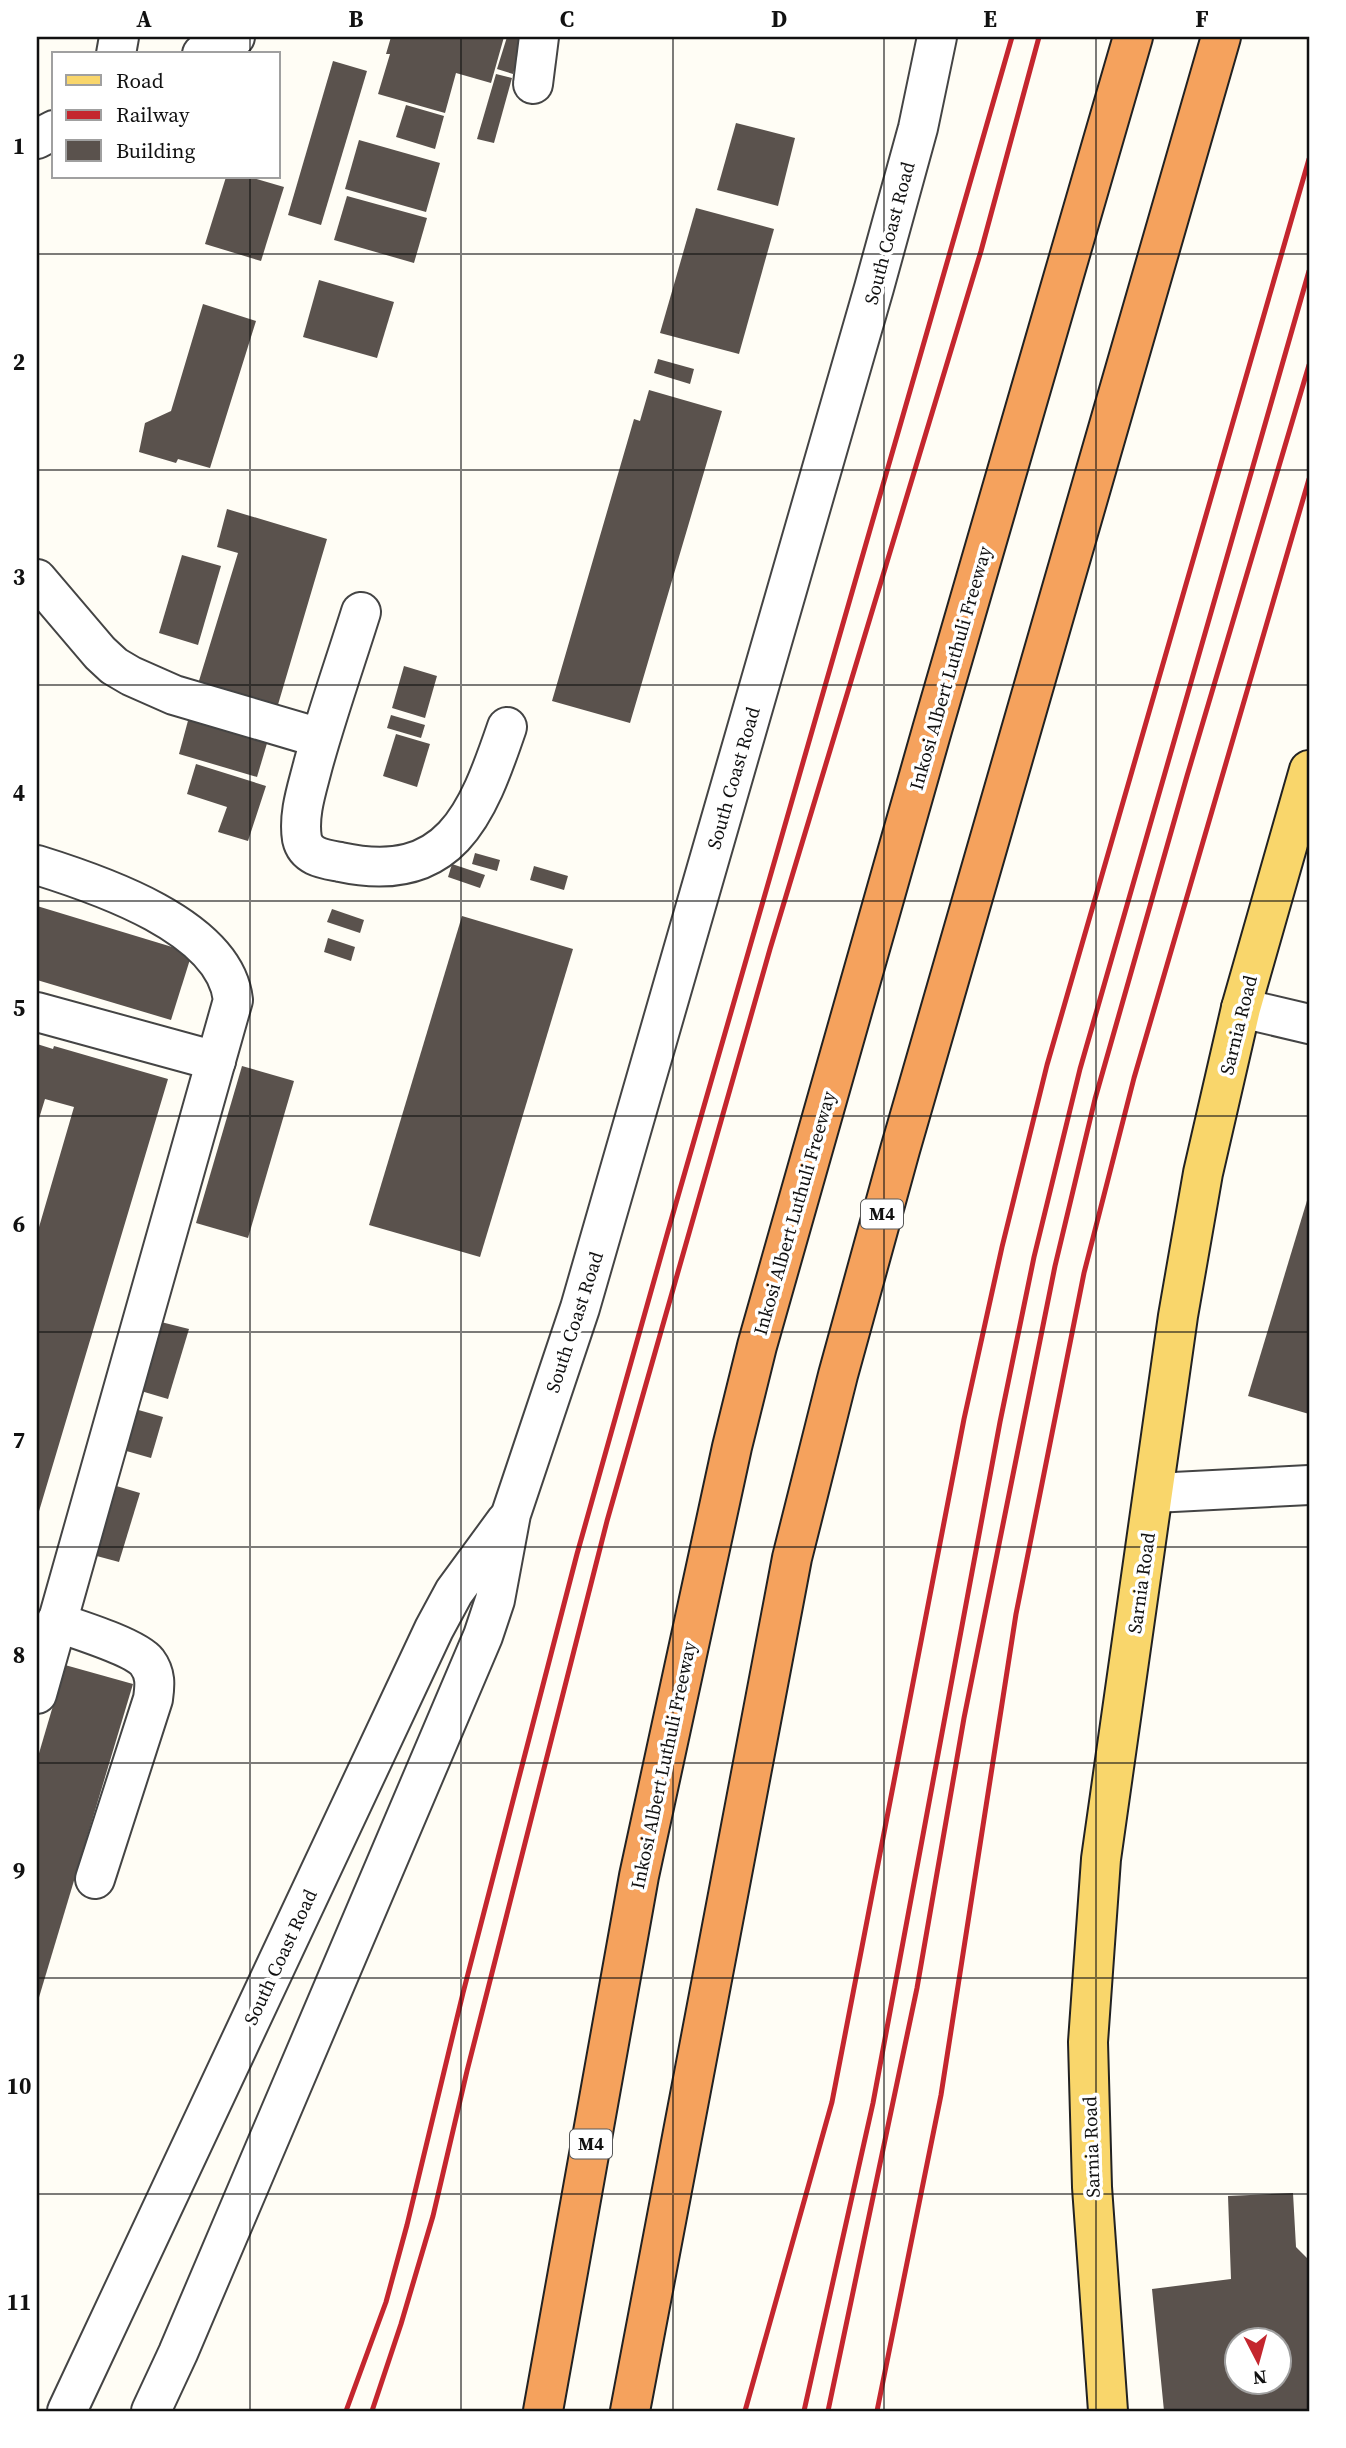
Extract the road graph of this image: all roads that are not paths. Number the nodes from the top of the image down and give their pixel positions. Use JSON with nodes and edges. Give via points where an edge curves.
{"nodes":[{"id":1,"x":235,"y":37,"type":"edge"},
{"id":2,"x":539,"y":37,"type":"edge"},
{"id":3,"x":937,"y":37,"type":"edge"},
{"id":4,"x":1133,"y":37,"type":"edge"},
{"id":5,"x":1221,"y":37,"type":"edge"},
{"id":6,"x":206,"y":52,"type":"edge"},
{"id":7,"x":533,"y":84,"type":"dead end"},
{"id":8,"x":37,"y":579,"type":"edge"},
{"id":9,"x":361,"y":612,"type":"dead end"},
{"id":10,"x":508,"y":727,"type":"dead end"},
{"id":11,"x":320,"y":738,"type":"junction"},
{"id":12,"x":1309,"y":770,"type":"edge"},
{"id":13,"x":37,"y":865,"type":"edge"},
{"id":14,"x":1241,"y":1008,"type":"junction"},
{"id":15,"x":37,"y":1012,"type":"edge"},
{"id":16,"x":1309,"y":1024,"type":"edge"},
{"id":17,"x":216,"y":1060,"type":"junction"},
{"id":18,"x":1309,"y":1485,"type":"edge"},
{"id":19,"x":1154,"y":1493,"type":"junction"},
{"id":20,"x":511,"y":1514,"type":"junction"},
{"id":21,"x":52,"y":1605,"type":"edge"},
{"id":22,"x":37,"y":1694,"type":"edge"},
{"id":23,"x":95,"y":1880,"type":"dead end"},
{"id":24,"x":66,"y":2411,"type":"edge"},
{"id":25,"x":151,"y":2411,"type":"edge"},
{"id":26,"x":543,"y":2411,"type":"edge"},
{"id":27,"x":630,"y":2411,"type":"edge"},
{"id":28,"x":1108,"y":2411,"type":"edge"}],
"edges":[{"from":1,"to":6,"type":"street"},
{"from":2,"to":7,"type":"street"},
{"from":3,"to":20,"type":"street","name":"South Coast Road","via":[[918,128],[862,329],[580,1308]]},
{"from":4,"to":26,"type":"highway","name":"Inkosi Albert Luthuli Freeway","number":"M4","via":[[754,1358],[639,1876]]},
{"from":5,"to":27,"type":"highway","number":"M4","via":[[900,1150],[792,1558]]},
{"from":8,"to":11,"type":"street","via":[[100,653],[131,676],[174,695]]},
{"from":9,"to":11,"type":"street"},
{"from":10,"to":11,"type":"street","via":[[488,783],[453,839],[421,859],[376,868],[322,858],[305,848],[302,816]]},
{"from":12,"to":14,"type":"main road","name":"Sarnia Road"},
{"from":13,"to":17,"type":"street","via":[[156,911],[184,928],[214,958],[231,986],[233,1000]]},
{"from":14,"to":16,"type":"street"},
{"from":14,"to":19,"type":"main road","name":"Sarnia Road","via":[[1203,1173]]},
{"from":15,"to":17,"type":"street"},
{"from":17,"to":21,"type":"street"},
{"from":18,"to":19,"type":"street"},
{"from":19,"to":28,"type":"main road","name":"Sarnia Road","via":[[1101,1859],[1088,2042],[1091,2187]]},
{"from":20,"to":24,"type":"street","name":"South Coast Road","via":[[454,1592],[434,1629]]},
{"from":20,"to":25,"type":"street","name":"South Coast Road","via":[[495,1600],[483,1636]]},
{"from":21,"to":22,"type":"street"},
{"from":21,"to":23,"type":"street","via":[[136,1653],[148,1662],[155,1680],[153,1699]]}]}
